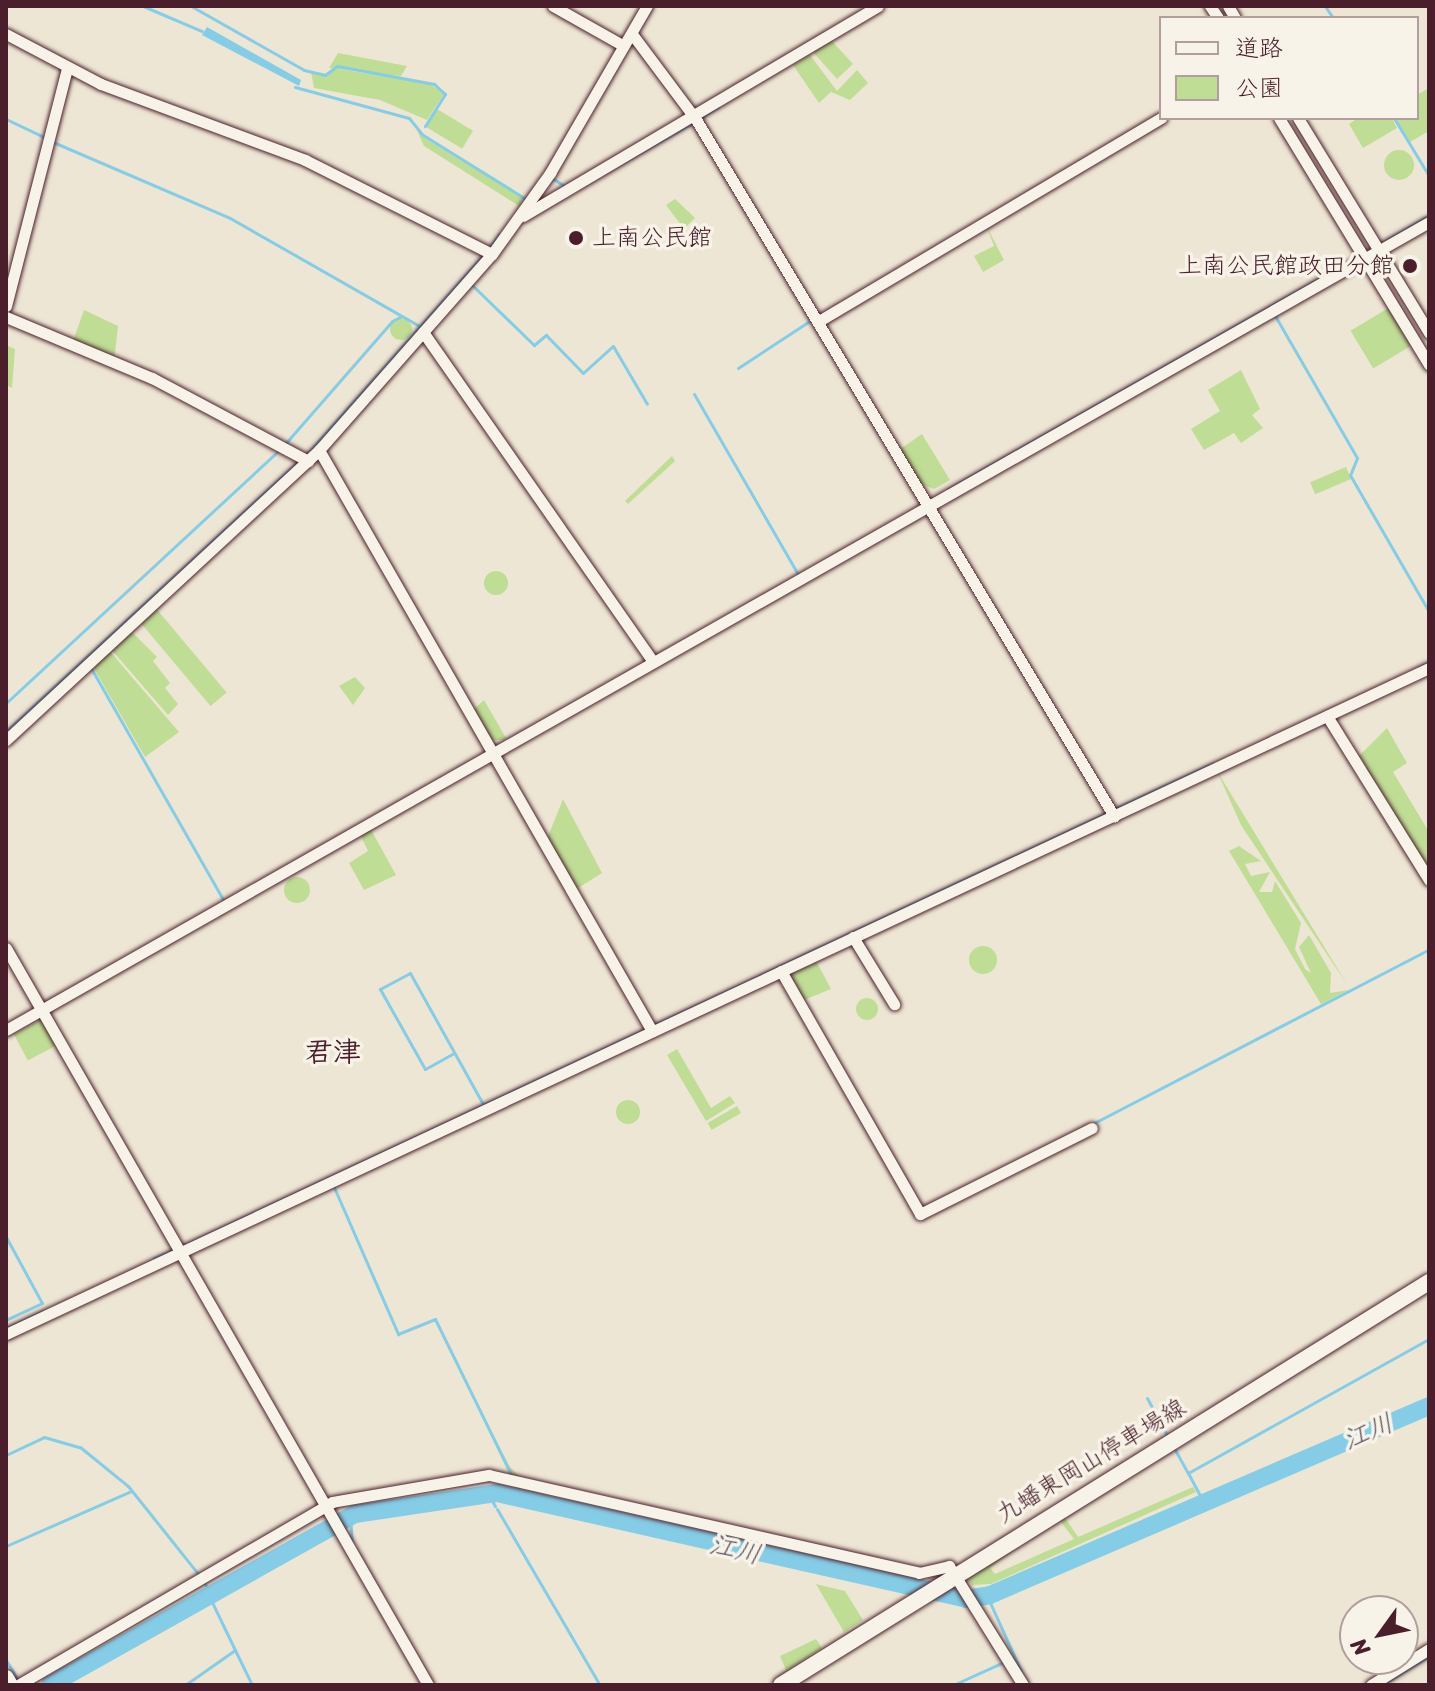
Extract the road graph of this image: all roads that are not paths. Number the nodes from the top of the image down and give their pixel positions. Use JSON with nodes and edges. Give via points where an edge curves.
{"nodes":[{"id":1,"x":553,"y":6,"type":"edge"},
{"id":2,"x":647,"y":6,"type":"edge"},
{"id":3,"x":878,"y":6,"type":"edge"},
{"id":4,"x":6,"y":34,"type":"edge"},
{"id":5,"x":632,"y":34,"type":"junction"},
{"id":6,"x":622,"y":45,"type":"junction"},
{"id":7,"x":67,"y":69,"type":"junction"},
{"id":8,"x":695,"y":118,"type":"junction"},
{"id":9,"x":1159,"y":119,"type":"edge"},
{"id":10,"x":1280,"y":120,"type":"edge"},
{"id":11,"x":1299,"y":120,"type":"edge"},
{"id":12,"x":519,"y":218,"type":"junction"},
{"id":13,"x":1429,"y":222,"type":"edge"},
{"id":14,"x":492,"y":254,"type":"junction"},
{"id":15,"x":1371,"y":256,"type":"junction"},
{"id":16,"x":6,"y":306,"type":"edge"},
{"id":17,"x":6,"y":317,"type":"edge"},
{"id":18,"x":819,"y":321,"type":"junction"},
{"id":19,"x":423,"y":332,"type":"junction"},
{"id":20,"x":1429,"y":333,"type":"edge"},
{"id":21,"x":1429,"y":365,"type":"edge"},
{"id":22,"x":319,"y":450,"type":"junction"},
{"id":23,"x":305,"y":458,"type":"junction"},
{"id":24,"x":927,"y":503,"type":"junction"},
{"id":25,"x":651,"y":659,"type":"junction"},
{"id":26,"x":1429,"y":668,"type":"edge"},
{"id":27,"x":1327,"y":716,"type":"junction"},
{"id":28,"x":6,"y":740,"type":"edge"},
{"id":29,"x":493,"y":750,"type":"junction"},
{"id":30,"x":1112,"y":813,"type":"junction"},
{"id":31,"x":1429,"y":880,"type":"edge"},
{"id":32,"x":853,"y":937,"type":"junction"},
{"id":33,"x":6,"y":948,"type":"edge"},
{"id":34,"x":781,"y":971,"type":"junction"},
{"id":35,"x":894,"y":1004,"type":"dead end"},
{"id":36,"x":39,"y":1008,"type":"junction"},
{"id":37,"x":650,"y":1028,"type":"junction"},
{"id":38,"x":6,"y":1030,"type":"edge"},
{"id":39,"x":1092,"y":1128,"type":"dead end"},
{"id":40,"x":178,"y":1249,"type":"junction"},
{"id":41,"x":1429,"y":1282,"type":"edge"},
{"id":42,"x":6,"y":1334,"type":"edge"},
{"id":43,"x":327,"y":1508,"type":"junction"},
{"id":44,"x":951,"y":1574,"type":"junction"},
{"id":45,"x":1429,"y":1649,"type":"edge"},
{"id":46,"x":6,"y":1678,"type":"edge"},
{"id":47,"x":1374,"y":1684,"type":"edge"},
{"id":48,"x":10,"y":1685,"type":"edge"},
{"id":49,"x":18,"y":1685,"type":"edge"},
{"id":50,"x":428,"y":1685,"type":"edge"},
{"id":51,"x":781,"y":1685,"type":"edge"},
{"id":52,"x":1023,"y":1685,"type":"edge"}],
"edges":[{"from":1,"to":6,"type":"street"},
{"from":2,"to":5,"type":"street"},
{"from":3,"to":8,"type":"street"},
{"from":4,"to":7,"type":"street"},
{"from":5,"to":6,"type":"street"},
{"from":5,"to":8,"type":"street"},
{"from":6,"to":12,"type":"street"},
{"from":7,"to":14,"type":"street","via":[[305,160]]},
{"from":7,"to":16,"type":"street"},
{"from":8,"to":12,"type":"street"},
{"from":8,"to":18,"type":"street"},
{"from":9,"to":18,"type":"street"},
{"from":10,"to":15,"type":"street"},
{"from":11,"to":15,"type":"street"},
{"from":12,"to":14,"type":"street"},
{"from":13,"to":15,"type":"street"},
{"from":14,"to":19,"type":"street"},
{"from":15,"to":20,"type":"street"},
{"from":15,"to":21,"type":"street"},
{"from":15,"to":24,"type":"street"},
{"from":17,"to":23,"type":"street"},
{"from":18,"to":24,"type":"street"},
{"from":19,"to":22,"type":"street"},
{"from":19,"to":25,"type":"street"},
{"from":22,"to":23,"type":"street"},
{"from":22,"to":29,"type":"street"},
{"from":23,"to":28,"type":"street"},
{"from":24,"to":25,"type":"street"},
{"from":24,"to":30,"type":"street"},
{"from":25,"to":29,"type":"street"},
{"from":26,"to":27,"type":"street"},
{"from":27,"to":30,"type":"street"},
{"from":27,"to":31,"type":"street"},
{"from":29,"to":36,"type":"street"},
{"from":29,"to":37,"type":"street"},
{"from":30,"to":32,"type":"street"},
{"from":32,"to":34,"type":"street"},
{"from":32,"to":35,"type":"street"},
{"from":33,"to":36,"type":"street"},
{"from":34,"to":37,"type":"street"},
{"from":34,"to":39,"type":"street","via":[[920,1214]]},
{"from":36,"to":38,"type":"street"},
{"from":36,"to":40,"type":"street"},
{"from":37,"to":40,"type":"street"},
{"from":40,"to":42,"type":"street"},
{"from":40,"to":43,"type":"street"},
{"from":41,"to":44,"type":"main road","name":"九蟠東岡山停車場線"},
{"from":43,"to":44,"type":"street","via":[[489,1475],[919,1573]]},
{"from":43,"to":49,"type":"street"},
{"from":43,"to":50,"type":"street"},
{"from":44,"to":51,"type":"main road","name":"九蟠東岡山停車場線"},
{"from":44,"to":52,"type":"street","via":[[967,1587]]},
{"from":45,"to":47,"type":"street"},
{"from":46,"to":48,"type":"main road"}]}
